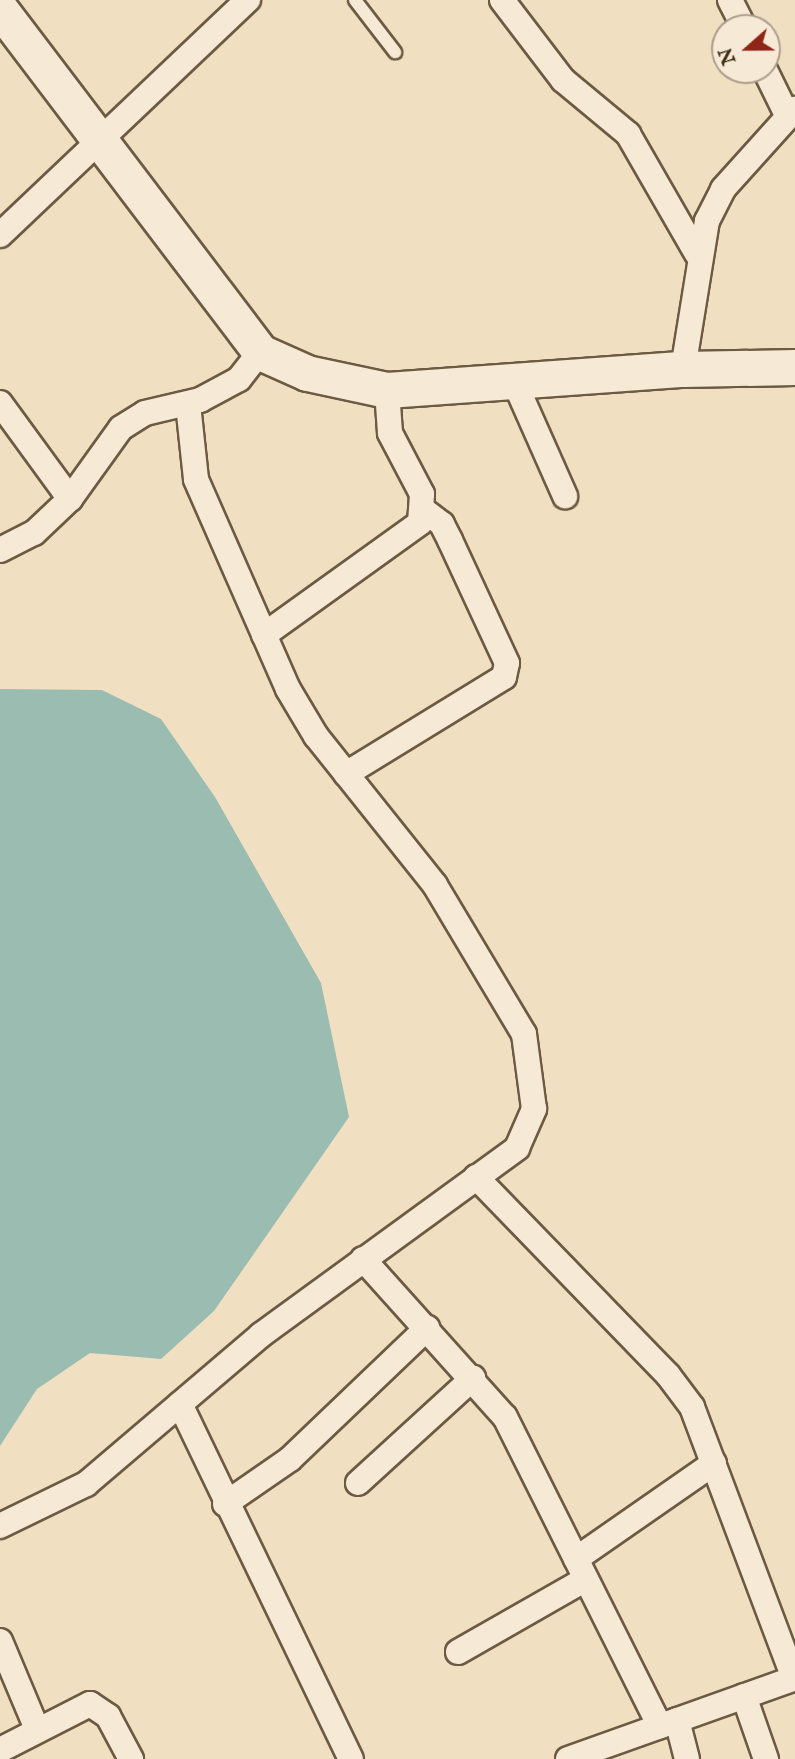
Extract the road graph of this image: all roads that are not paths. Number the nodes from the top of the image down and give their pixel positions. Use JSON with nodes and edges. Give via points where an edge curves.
{"nodes":[{"id":1,"x":248,"y":0,"type":"edge"},
{"id":2,"x":355,"y":0,"type":"edge"},
{"id":3,"x":502,"y":0,"type":"edge"},
{"id":4,"x":0,"y":9,"type":"edge"},
{"id":5,"x":394,"y":52,"type":"dead end"},
{"id":6,"x":774,"y":84,"type":"edge"},
{"id":7,"x":792,"y":113,"type":"edge"},
{"id":8,"x":100,"y":143,"type":"junction"},
{"id":9,"x":0,"y":235,"type":"edge"},
{"id":10,"x":697,"y":254,"type":"junction"},
{"id":11,"x":260,"y":352,"type":"junction"},
{"id":12,"x":795,"y":367,"type":"edge"},
{"id":13,"x":683,"y":369,"type":"junction"},
{"id":14,"x":515,"y":383,"type":"junction"},
{"id":15,"x":387,"y":390,"type":"junction"},
{"id":16,"x":0,"y":403,"type":"edge"},
{"id":17,"x":188,"y":404,"type":"junction"},
{"id":18,"x":565,"y":496,"type":"dead end"},
{"id":19,"x":70,"y":499,"type":"junction"},
{"id":20,"x":425,"y":511,"type":"junction"},
{"id":21,"x":0,"y":550,"type":"edge"},
{"id":22,"x":264,"y":635,"type":"junction"},
{"id":23,"x":346,"y":774,"type":"junction"},
{"id":24,"x":476,"y":1177,"type":"junction"},
{"id":25,"x":363,"y":1259,"type":"junction"},
{"id":26,"x":427,"y":1328,"type":"junction"},
{"id":27,"x":473,"y":1378,"type":"junction"},
{"id":28,"x":180,"y":1405,"type":"junction"},
{"id":29,"x":714,"y":1463,"type":"junction"},
{"id":30,"x":358,"y":1483,"type":"dead end"},
{"id":31,"x":225,"y":1504,"type":"junction"},
{"id":32,"x":0,"y":1526,"type":"edge"},
{"id":33,"x":581,"y":1569,"type":"junction"},
{"id":34,"x":0,"y":1641,"type":"edge"},
{"id":35,"x":458,"y":1652,"type":"dead end"},
{"id":36,"x":794,"y":1678,"type":"edge"},
{"id":37,"x":744,"y":1696,"type":"junction"},
{"id":38,"x":668,"y":1723,"type":"junction"},
{"id":39,"x":37,"y":1729,"type":"junction"},
{"id":40,"x":0,"y":1749,"type":"edge"},
{"id":41,"x":131,"y":1759,"type":"edge"},
{"id":42,"x":351,"y":1759,"type":"edge"},
{"id":43,"x":568,"y":1759,"type":"edge"},
{"id":44,"x":687,"y":1759,"type":"edge"},
{"id":45,"x":766,"y":1759,"type":"edge"}],
"edges":[{"from":1,"to":8,"type":"street"},
{"from":2,"to":5,"type":"lane"},
{"from":3,"to":10,"type":"street","via":[[562,80],[628,134]]},
{"from":4,"to":8,"type":"street"},
{"from":6,"to":7,"type":"street"},
{"from":7,"to":10,"type":"street","via":[[723,189]]},
{"from":8,"to":9,"type":"street"},
{"from":8,"to":11,"type":"street"},
{"from":10,"to":13,"type":"street"},
{"from":11,"to":15,"type":"street","via":[[307,373]]},
{"from":11,"to":17,"type":"street","via":[[239,379]]},
{"from":12,"to":13,"type":"street"},
{"from":13,"to":14,"type":"street"},
{"from":14,"to":15,"type":"street"},
{"from":14,"to":18,"type":"street"},
{"from":15,"to":20,"type":"street","via":[[390,433],[422,494]]},
{"from":16,"to":19,"type":"street"},
{"from":17,"to":19,"type":"street","via":[[145,413],[121,428]]},
{"from":17,"to":22,"type":"street","via":[[196,479]]},
{"from":19,"to":21,"type":"street","via":[[34,533]]},
{"from":20,"to":22,"type":"street","via":[[420,523]]},
{"from":20,"to":23,"type":"street","via":[[442,524],[450,540],[507,663],[504,677]]},
{"from":22,"to":23,"type":"street","via":[[288,689]]},
{"from":23,"to":24,"type":"street","via":[[435,885],[524,1034],[534,1109],[517,1148]]},
{"from":24,"to":25,"type":"street"},
{"from":24,"to":29,"type":"street","via":[[679,1388]]},
{"from":25,"to":26,"type":"street"},
{"from":25,"to":28,"type":"street"},
{"from":26,"to":27,"type":"street"},
{"from":26,"to":31,"type":"street","via":[[290,1459]]},
{"from":27,"to":30,"type":"street"},
{"from":27,"to":33,"type":"street","via":[[505,1417]]},
{"from":28,"to":31,"type":"street"},
{"from":28,"to":32,"type":"street","via":[[86,1484]]},
{"from":29,"to":33,"type":"street"},
{"from":29,"to":36,"type":"street"},
{"from":31,"to":42,"type":"street"},
{"from":33,"to":35,"type":"street"},
{"from":33,"to":38,"type":"street"},
{"from":34,"to":39,"type":"street"},
{"from":36,"to":37,"type":"street"},
{"from":37,"to":38,"type":"street"},
{"from":37,"to":45,"type":"street"},
{"from":38,"to":43,"type":"street"},
{"from":38,"to":44,"type":"street"},
{"from":39,"to":40,"type":"street"},
{"from":39,"to":41,"type":"street","via":[[90,1704],[108,1716]]}]}
